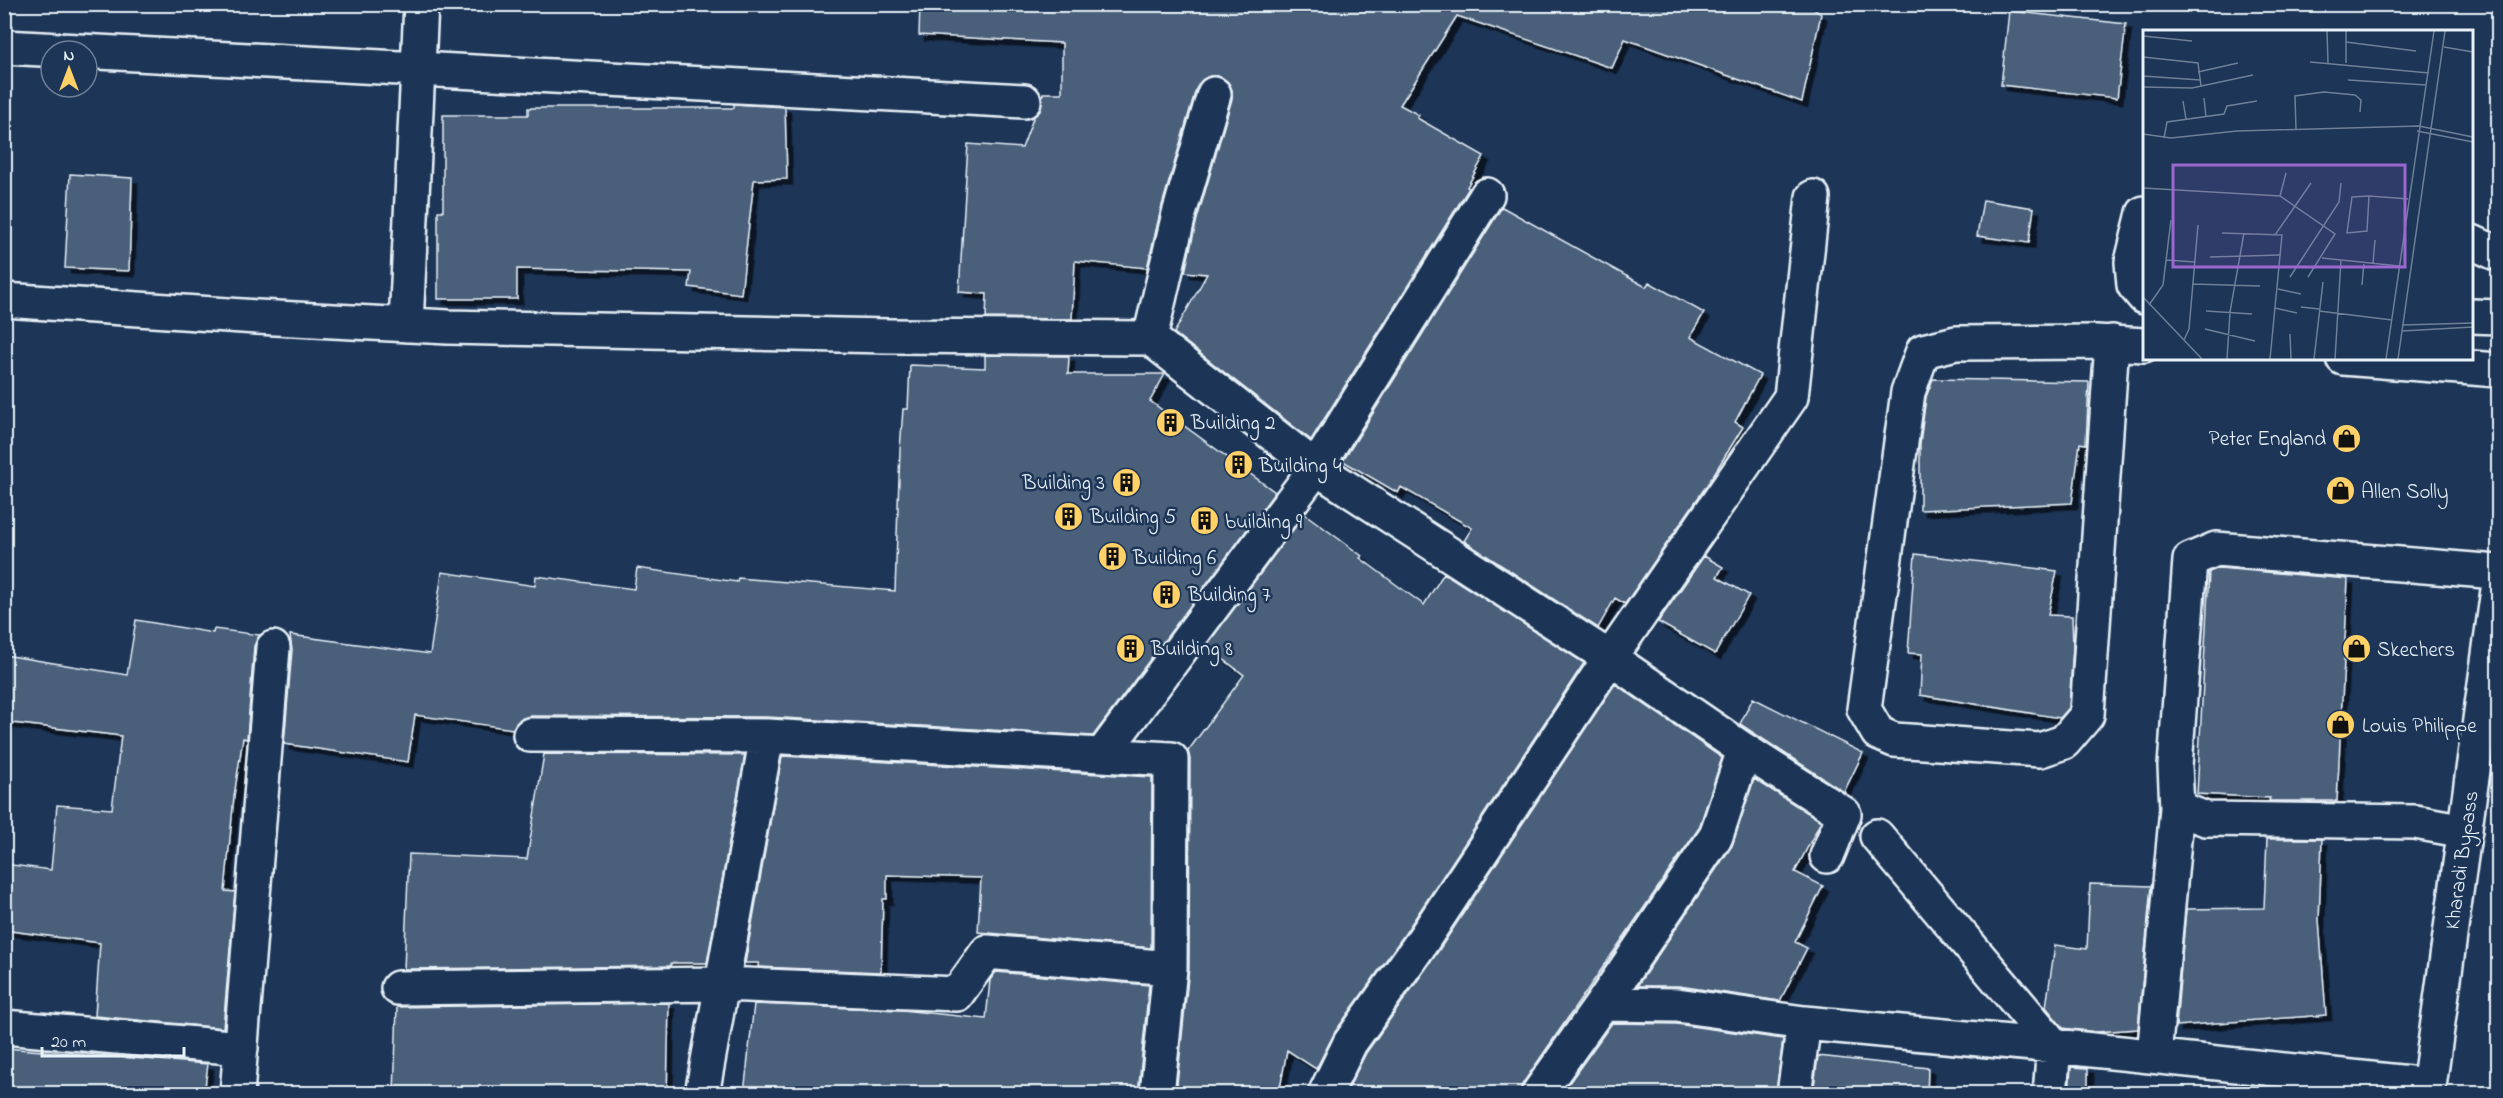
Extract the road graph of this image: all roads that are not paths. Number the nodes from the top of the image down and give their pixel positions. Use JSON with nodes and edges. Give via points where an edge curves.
{"nodes":[{"id":1,"x":421,"y":4,"type":"edge"},
{"id":2,"x":4,"y":47,"type":"edge"},
{"id":3,"x":418,"y":67,"type":"junction"},
{"id":4,"x":1214,"y":94,"type":"dead end"},
{"id":5,"x":1024,"y":101,"type":"dead end"},
{"id":6,"x":1487,"y":195,"type":"dead end"},
{"id":7,"x":1813,"y":197,"type":"dead end"},
{"id":8,"x":2143,"y":221,"type":"edge"},
{"id":9,"x":2473,"y":242,"type":"edge"},
{"id":10,"x":2499,"y":254,"type":"edge"},
{"id":11,"x":2143,"y":295,"type":"edge"},
{"id":12,"x":4,"y":300,"type":"edge"},
{"id":13,"x":2473,"y":316,"type":"edge"},
{"id":14,"x":2499,"y":317,"type":"edge"},
{"id":15,"x":406,"y":325,"type":"junction"},
{"id":16,"x":1150,"y":338,"type":"junction"},
{"id":17,"x":2112,"y":342,"type":"junction"},
{"id":18,"x":2143,"y":345,"type":"edge"},
{"id":19,"x":2369,"y":360,"type":"edge"},
{"id":20,"x":2499,"y":370,"type":"edge"},
{"id":21,"x":1316,"y":468,"type":"junction"},
{"id":22,"x":2499,"y":572,"type":"edge"},
{"id":23,"x":2499,"y":590,"type":"edge"},
{"id":24,"x":273,"y":648,"type":"dead end"},
{"id":25,"x":1610,"y":658,"type":"junction"},
{"id":26,"x":530,"y":735,"type":"dead end"},
{"id":27,"x":767,"y":736,"type":"junction"},
{"id":28,"x":1744,"y":750,"type":"junction"},
{"id":29,"x":1102,"y":755,"type":"junction"},
{"id":30,"x":2177,"y":808,"type":"junction"},
{"id":31,"x":2465,"y":831,"type":"junction"},
{"id":32,"x":1877,"y":836,"type":"dead end"},
{"id":33,"x":1827,"y":856,"type":"dead end"},
{"id":34,"x":1170,"y":968,"type":"junction"},
{"id":35,"x":722,"y":984,"type":"junction"},
{"id":36,"x":398,"y":988,"type":"dead end"},
{"id":37,"x":1602,"y":1004,"type":"junction"},
{"id":38,"x":1804,"y":1023,"type":"junction"},
{"id":39,"x":4,"y":1027,"type":"edge"},
{"id":40,"x":2054,"y":1046,"type":"junction"},
{"id":41,"x":241,"y":1048,"type":"junction"},
{"id":42,"x":2154,"y":1056,"type":"junction"},
{"id":43,"x":2429,"y":1089,"type":"edge"},
{"id":44,"x":237,"y":1094,"type":"edge"},
{"id":45,"x":702,"y":1094,"type":"edge"},
{"id":46,"x":1157,"y":1094,"type":"edge"},
{"id":47,"x":1325,"y":1094,"type":"edge"},
{"id":48,"x":1538,"y":1094,"type":"edge"},
{"id":49,"x":1794,"y":1094,"type":"edge"},
{"id":50,"x":2050,"y":1094,"type":"edge"}],
"edges":[{"from":1,"to":3,"type":"main road"},
{"from":2,"to":3,"type":"main road"},
{"from":3,"to":5,"type":"main road"},
{"from":3,"to":15,"type":"main road"},
{"from":4,"to":16,"type":"main road","via":[[1179,214]]},
{"from":6,"to":21,"type":"main road"},
{"from":7,"to":25,"type":"main road","via":[[1791,396]]},
{"from":8,"to":11,"type":"main road","via":[[2132,262],[2134,285]]},
{"from":9,"to":10,"type":"main road"},
{"from":12,"to":15,"type":"main road"},
{"from":13,"to":14,"type":"main road"},
{"from":15,"to":16,"type":"main road"},
{"from":16,"to":21,"type":"main road"},
{"from":17,"to":17,"type":"main road","via":[[2087,715],[2064,742],[2040,750],[1894,740],[1878,733],[1864,709],[1908,392],[1923,351],[1956,343]]},
{"from":17,"to":18,"type":"main road"},
{"from":19,"to":20,"type":"main road"},
{"from":21,"to":25,"type":"main road"},
{"from":21,"to":29,"type":"main road"},
{"from":22,"to":30,"type":"main road","via":[[2216,549],[2190,560],[2175,766]]},
{"from":23,"to":31,"type":"main road","name":"Kharadi Bypass"},
{"from":24,"to":41,"type":"main road"},
{"from":25,"to":28,"type":"main road"},
{"from":25,"to":47,"type":"main road","via":[[1350,1043]]},
{"from":26,"to":27,"type":"main road"},
{"from":27,"to":29,"type":"main road"},
{"from":27,"to":35,"type":"main road"},
{"from":28,"to":33,"type":"main road","via":[[1844,814]]},
{"from":28,"to":37,"type":"main road","via":[[1716,836]]},
{"from":29,"to":34,"type":"main road","via":[[1171,759]]},
{"from":30,"to":31,"type":"main road","via":[[2206,819],[2415,822]]},
{"from":30,"to":42,"type":"main road"},
{"from":31,"to":43,"type":"main road","name":"Kharadi Bypass"},
{"from":32,"to":40,"type":"main road"},
{"from":34,"to":35,"type":"main road","via":[[987,952],[957,994]]},
{"from":34,"to":46,"type":"main road"},
{"from":35,"to":36,"type":"main road"},
{"from":35,"to":45,"type":"main road"},
{"from":37,"to":38,"type":"main road","via":[[1677,1005]]},
{"from":37,"to":48,"type":"main road"},
{"from":38,"to":40,"type":"main road"},
{"from":38,"to":49,"type":"main road"},
{"from":39,"to":41,"type":"main road"},
{"from":40,"to":42,"type":"main road"},
{"from":40,"to":50,"type":"main road"},
{"from":41,"to":44,"type":"main road"},
{"from":42,"to":43,"type":"main road"}]}
